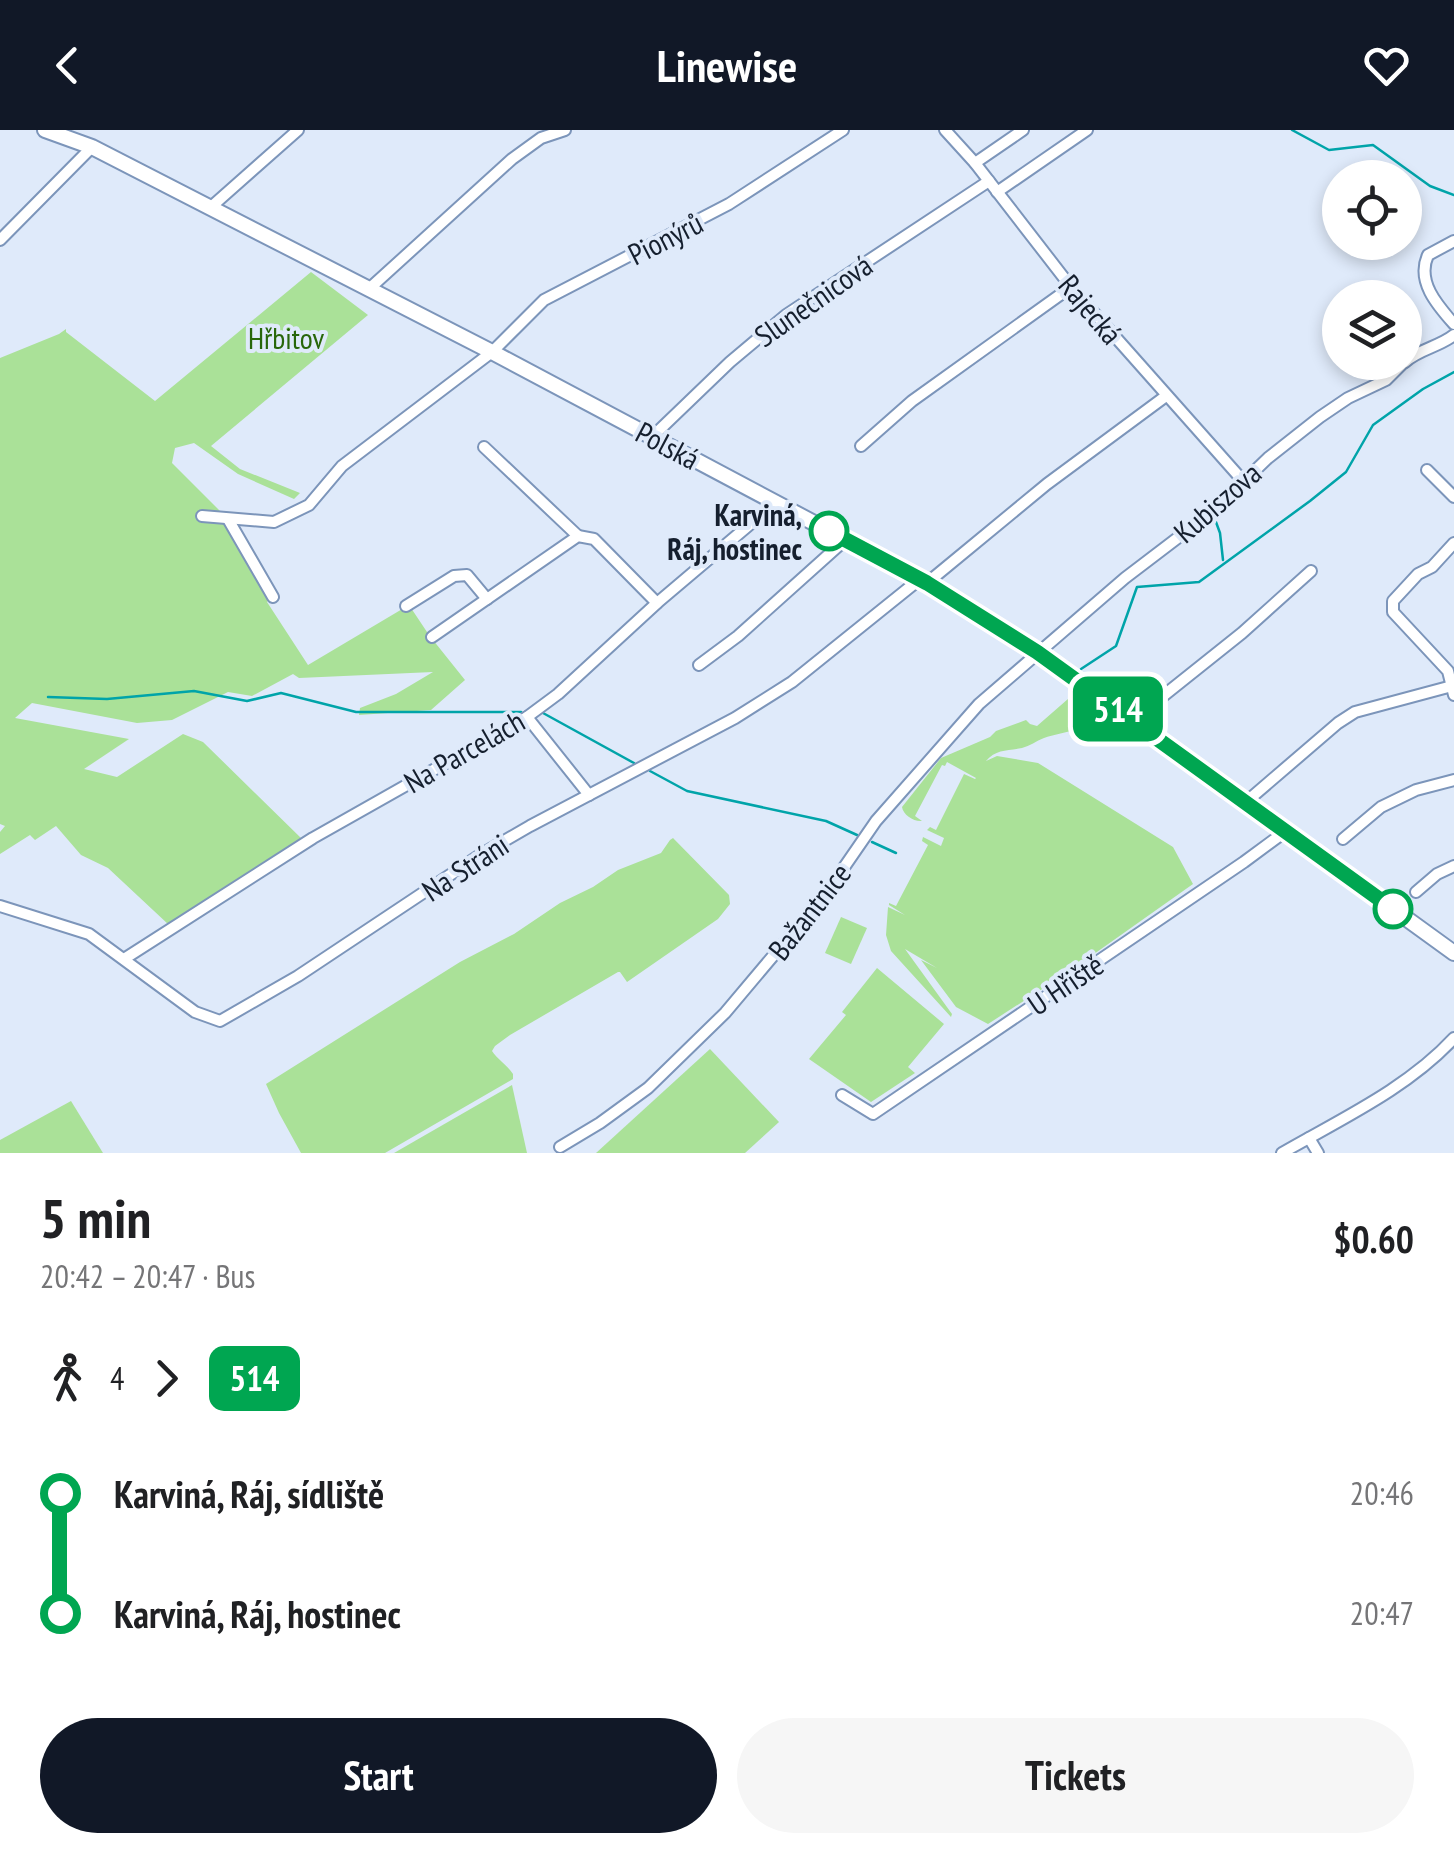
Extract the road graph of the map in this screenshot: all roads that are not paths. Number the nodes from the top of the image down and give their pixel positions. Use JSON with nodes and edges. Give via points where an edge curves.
{"nodes":[{"id":1,"x":45,"y":130,"type":"edge"},
{"id":2,"x":298,"y":130,"type":"edge"},
{"id":3,"x":565,"y":130,"type":"edge"},
{"id":4,"x":843,"y":130,"type":"edge"},
{"id":5,"x":945,"y":130,"type":"edge"},
{"id":6,"x":1024,"y":130,"type":"edge"},
{"id":7,"x":1087,"y":130,"type":"edge"},
{"id":8,"x":92,"y":147,"type":"junction"},
{"id":9,"x":975,"y":163,"type":"junction"},
{"id":10,"x":989,"y":181,"type":"junction"},
{"id":11,"x":998,"y":192,"type":"junction"},
{"id":12,"x":211,"y":207,"type":"junction"},
{"id":13,"x":0,"y":240,"type":"edge"},
{"id":14,"x":1454,"y":241,"type":"edge"},
{"id":15,"x":1071,"y":286,"type":"junction"},
{"id":16,"x":370,"y":288,"type":"junction"},
{"id":17,"x":1454,"y":324,"type":"edge"},
{"id":18,"x":1454,"y":335,"type":"edge"},
{"id":19,"x":492,"y":352,"type":"junction"},
{"id":20,"x":1422,"y":352,"type":"edge"},
{"id":21,"x":1386,"y":380,"type":"edge"},
{"id":22,"x":1166,"y":396,"type":"junction"},
{"id":23,"x":652,"y":438,"type":"junction"},
{"id":24,"x":861,"y":446,"type":"dead end"},
{"id":25,"x":484,"y":448,"type":"dead end"},
{"id":26,"x":1427,"y":470,"type":"dead end"},
{"id":27,"x":1244,"y":482,"type":"junction"},
{"id":28,"x":1454,"y":496,"type":"edge"},
{"id":29,"x":774,"y":503,"type":"junction"},
{"id":30,"x":202,"y":516,"type":"dead end"},
{"id":31,"x":228,"y":520,"type":"junction"},
{"id":32,"x":578,"y":536,"type":"junction"},
{"id":33,"x":845,"y":540,"type":"junction"},
{"id":34,"x":1454,"y":543,"type":"edge"},
{"id":35,"x":1311,"y":571,"type":"dead end"},
{"id":36,"x":924,"y":581,"type":"junction"},
{"id":37,"x":273,"y":596,"type":"dead end"},
{"id":38,"x":486,"y":600,"type":"junction"},
{"id":39,"x":657,"y":603,"type":"junction"},
{"id":40,"x":406,"y":606,"type":"dead end"},
{"id":41,"x":432,"y":638,"type":"dead end"},
{"id":42,"x":1037,"y":652,"type":"junction"},
{"id":43,"x":699,"y":666,"type":"dead end"},
{"id":44,"x":1453,"y":691,"type":"edge"},
{"id":45,"x":526,"y":717,"type":"junction"},
{"id":46,"x":1133,"y":720,"type":"junction"},
{"id":47,"x":1454,"y":780,"type":"edge"},
{"id":48,"x":589,"y":795,"type":"junction"},
{"id":49,"x":1246,"y":802,"type":"junction"},
{"id":50,"x":1286,"y":831,"type":"junction"},
{"id":51,"x":1343,"y":838,"type":"dead end"},
{"id":52,"x":1454,"y":866,"type":"edge"},
{"id":53,"x":1416,"y":892,"type":"dead end"},
{"id":54,"x":0,"y":906,"type":"edge"},
{"id":55,"x":1454,"y":953,"type":"edge"},
{"id":56,"x":124,"y":959,"type":"junction"},
{"id":57,"x":1454,"y":1038,"type":"edge"},
{"id":58,"x":842,"y":1094,"type":"dead end"},
{"id":59,"x":1309,"y":1138,"type":"junction"},
{"id":60,"x":560,"y":1147,"type":"dead end"},
{"id":61,"x":1282,"y":1153,"type":"edge"},
{"id":62,"x":1318,"y":1153,"type":"edge"}],
"edges":[{"from":1,"to":8,"type":"street","name":"Polská"},
{"from":2,"to":12,"type":"street"},
{"from":3,"to":16,"type":"street","via":[[512,159]]},
{"from":4,"to":19,"type":"street","name":"Pionýrů","via":[[729,204],[544,300]]},
{"from":5,"to":9,"type":"street","name":"Rajecká"},
{"from":6,"to":9,"type":"street"},
{"from":7,"to":11,"type":"street"},
{"from":8,"to":12,"type":"street","name":"Polská"},
{"from":8,"to":13,"type":"street"},
{"from":9,"to":10,"type":"street","name":"Rajecká"},
{"from":10,"to":11,"type":"street","name":"Rajecká"},
{"from":10,"to":23,"type":"street","name":"Slunečnicová","via":[[786,315]]},
{"from":11,"to":15,"type":"street","name":"Rajecká"},
{"from":12,"to":16,"type":"street","name":"Polská"},
{"from":14,"to":17,"type":"street","via":[[1424,261],[1424,280]]},
{"from":15,"to":22,"type":"street","name":"Rajecká"},
{"from":15,"to":24,"type":"street"},
{"from":16,"to":19,"type":"street","name":"Polská"},
{"from":18,"to":20,"type":"street","name":"Kubiszova"},
{"from":19,"to":23,"type":"street","name":"Polská"},
{"from":19,"to":31,"type":"street","name":"Pionýrů","via":[[342,466],[309,505],[274,522]]},
{"from":21,"to":27,"type":"street","name":"Kubiszova","via":[[1320,417]]},
{"from":22,"to":27,"type":"street","name":"Rajecká"},
{"from":22,"to":36,"type":"street","name":"Na Stráni"},
{"from":23,"to":29,"type":"street","name":"Polská"},
{"from":25,"to":32,"type":"street"},
{"from":26,"to":28,"type":"street"},
{"from":27,"to":42,"type":"street","name":"Kubiszova"},
{"from":29,"to":33,"type":"street","name":"Polská"},
{"from":29,"to":39,"type":"street","name":"Na Parcelách"},
{"from":30,"to":31,"type":"street","name":"Pionýrů"},
{"from":31,"to":37,"type":"street"},
{"from":32,"to":38,"type":"street"},
{"from":32,"to":39,"type":"street","via":[[594,539]]},
{"from":33,"to":36,"type":"street","name":"Polská"},
{"from":33,"to":43,"type":"street"},
{"from":34,"to":44,"type":"street","via":[[1393,601],[1393,612],[1448,670]]},
{"from":35,"to":46,"type":"street"},
{"from":36,"to":42,"type":"street","name":"Polská"},
{"from":36,"to":48,"type":"street","name":"Na Stráni","via":[[792,682]]},
{"from":38,"to":40,"type":"street","via":[[468,575],[454,576]]},
{"from":38,"to":41,"type":"street"},
{"from":39,"to":45,"type":"street","name":"Na Parcelách"},
{"from":42,"to":46,"type":"street","name":"Polská"},
{"from":42,"to":60,"type":"street","name":"Bažantnice","via":[[979,704],[886,810],[725,1013],[648,1088]]},
{"from":44,"to":49,"type":"street","via":[[1356,712]]},
{"from":45,"to":48,"type":"street"},
{"from":45,"to":56,"type":"street","name":"Na Parcelách","via":[[312,838]]},
{"from":46,"to":49,"type":"street","name":"Polská"},
{"from":47,"to":51,"type":"street","via":[[1382,807]]},
{"from":48,"to":56,"type":"street","name":"Na Stráni","via":[[220,1021],[195,1012]]},
{"from":49,"to":50,"type":"street","name":"Polská"},
{"from":50,"to":55,"type":"street","name":"Polská"},
{"from":50,"to":58,"type":"street","name":"U Hřiště","via":[[872,1114]]},
{"from":52,"to":53,"type":"street"},
{"from":54,"to":56,"type":"street","name":"Na Stráni","via":[[89,934]]},
{"from":57,"to":59,"type":"street","via":[[1396,1085]]},
{"from":59,"to":61,"type":"street"},
{"from":59,"to":62,"type":"street"}]}
